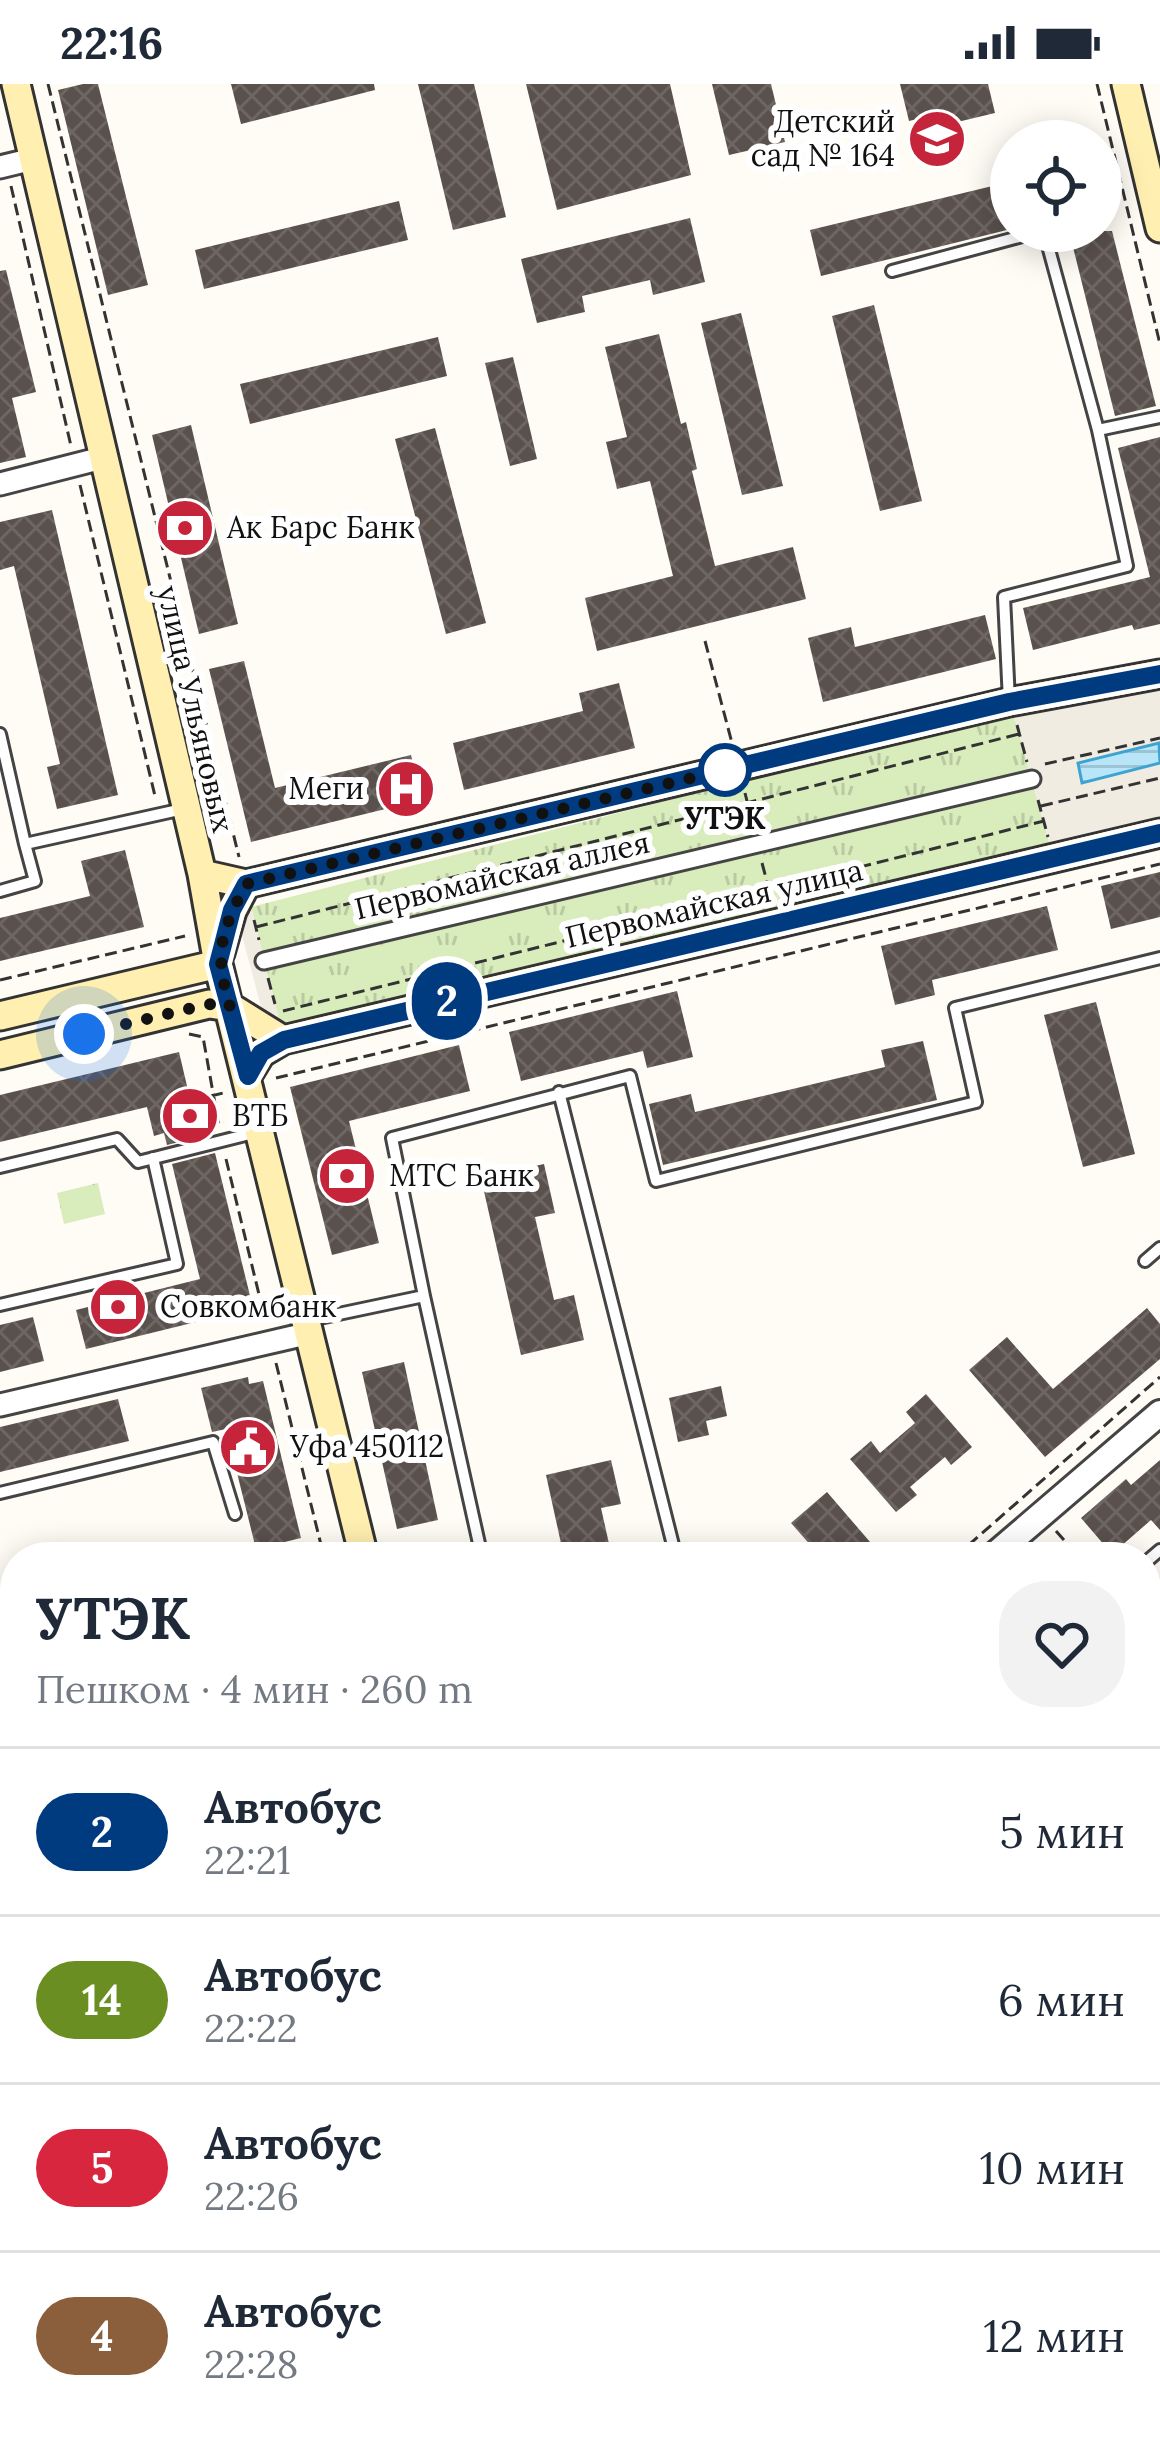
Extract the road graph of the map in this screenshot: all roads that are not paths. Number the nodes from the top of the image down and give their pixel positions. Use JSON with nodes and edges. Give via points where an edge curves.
{"nodes":[{"id":1,"x":16,"y":84,"type":"edge"},
{"id":2,"x":1126,"y":84,"type":"edge"},
{"id":3,"x":13,"y":164,"type":"edge"},
{"id":4,"x":1160,"y":228,"type":"edge"},
{"id":5,"x":990,"y":245,"type":"edge"},
{"id":6,"x":1049,"y":252,"type":"edge"},
{"id":7,"x":892,"y":271,"type":"dead end"},
{"id":8,"x":1160,"y":417,"type":"edge"},
{"id":9,"x":1098,"y":430,"type":"junction"},
{"id":10,"x":88,"y":462,"type":"junction"},
{"id":11,"x":0,"y":484,"type":"edge"},
{"id":12,"x":1160,"y":674,"type":"edge"},
{"id":13,"x":1012,"y":711,"type":"junction"},
{"id":14,"x":0,"y":734,"type":"edge"},
{"id":15,"x":1032,"y":779,"type":"dead end"},
{"id":16,"x":172,"y":812,"type":"junction"},
{"id":17,"x":1160,"y":833,"type":"edge"},
{"id":18,"x":25,"y":844,"type":"junction"},
{"id":19,"x":202,"y":874,"type":"junction"},
{"id":20,"x":243,"y":875,"type":"junction"},
{"id":21,"x":0,"y":891,"type":"edge"},
{"id":22,"x":1160,"y":958,"type":"edge"},
{"id":23,"x":264,"y":961,"type":"dead end"},
{"id":24,"x":218,"y":964,"type":"junction"},
{"id":25,"x":230,"y":1007,"type":"junction"},
{"id":26,"x":0,"y":1016,"type":"edge"},
{"id":27,"x":280,"y":1026,"type":"junction"},
{"id":28,"x":0,"y":1055,"type":"edge"},
{"id":29,"x":248,"y":1076,"type":"junction"},
{"id":30,"x":559,"y":1093,"type":"junction"},
{"id":31,"x":260,"y":1132,"type":"junction"},
{"id":32,"x":152,"y":1158,"type":"junction"},
{"id":33,"x":0,"y":1167,"type":"edge"},
{"id":34,"x":1160,"y":1248,"type":"edge"},
{"id":35,"x":1145,"y":1261,"type":"dead end"},
{"id":36,"x":424,"y":1296,"type":"junction"},
{"id":37,"x":0,"y":1305,"type":"edge"},
{"id":38,"x":308,"y":1327,"type":"junction"},
{"id":39,"x":0,"y":1405,"type":"edge"},
{"id":40,"x":1160,"y":1412,"type":"edge"},
{"id":41,"x":0,"y":1493,"type":"edge"},
{"id":42,"x":235,"y":1514,"type":"dead end"},
{"id":43,"x":360,"y":1542,"type":"edge"},
{"id":44,"x":479,"y":1542,"type":"edge"},
{"id":45,"x":672,"y":1542,"type":"edge"},
{"id":46,"x":1009,"y":1542,"type":"edge"}],
"edges":[{"from":1,"to":3,"type":"main road","name":"улица Ульяновых"},
{"from":2,"to":4,"type":"main road"},
{"from":3,"to":10,"type":"main road","name":"улица Ульяновых"},
{"from":5,"to":7,"type":"lane"},
{"from":6,"to":9,"type":"lane"},
{"from":8,"to":9,"type":"lane"},
{"from":9,"to":13,"type":"lane","via":[[1127,566],[1004,597]]},
{"from":10,"to":11,"type":"street"},
{"from":10,"to":16,"type":"main road","name":"улица Ульяновых"},
{"from":12,"to":13,"type":"main road"},
{"from":13,"to":20,"type":"main road"},
{"from":14,"to":18,"type":"lane"},
{"from":15,"to":23,"type":"street","name":"Первомайская аллея"},
{"from":16,"to":18,"type":"lane"},
{"from":16,"to":19,"type":"main road","name":"улица Ульяновых"},
{"from":17,"to":27,"type":"main road","name":"Первомайская улица"},
{"from":18,"to":21,"type":"lane","via":[[35,881]]},
{"from":19,"to":20,"type":"main road"},
{"from":19,"to":24,"type":"main road","name":"улица Ульяновых"},
{"from":20,"to":24,"type":"main road"},
{"from":22,"to":30,"type":"lane","via":[[955,1008],[976,1102],[656,1180],[630,1076]]},
{"from":24,"to":25,"type":"main road","name":"улица Ульяновых"},
{"from":24,"to":26,"type":"main road"},
{"from":25,"to":27,"type":"main road"},
{"from":25,"to":28,"type":"main road","via":[[209,1004]]},
{"from":25,"to":29,"type":"main road","name":"улица Ульяновых"},
{"from":27,"to":29,"type":"main road"},
{"from":29,"to":31,"type":"main road","name":"улица Ульяновых"},
{"from":30,"to":36,"type":"lane","via":[[392,1138]]},
{"from":30,"to":45,"type":"lane"},
{"from":31,"to":32,"type":"lane"},
{"from":31,"to":38,"type":"main road","name":"улица Ульяновых"},
{"from":32,"to":33,"type":"lane","via":[[138,1162],[117,1139]]},
{"from":32,"to":37,"type":"lane","via":[[177,1264]]},
{"from":34,"to":35,"type":"lane"},
{"from":36,"to":38,"type":"lane"},
{"from":36,"to":44,"type":"lane"},
{"from":38,"to":39,"type":"street"},
{"from":38,"to":43,"type":"main road","name":"улица Ульяновых"},
{"from":40,"to":46,"type":"street"},
{"from":41,"to":42,"type":"lane","via":[[213,1442]]}]}
